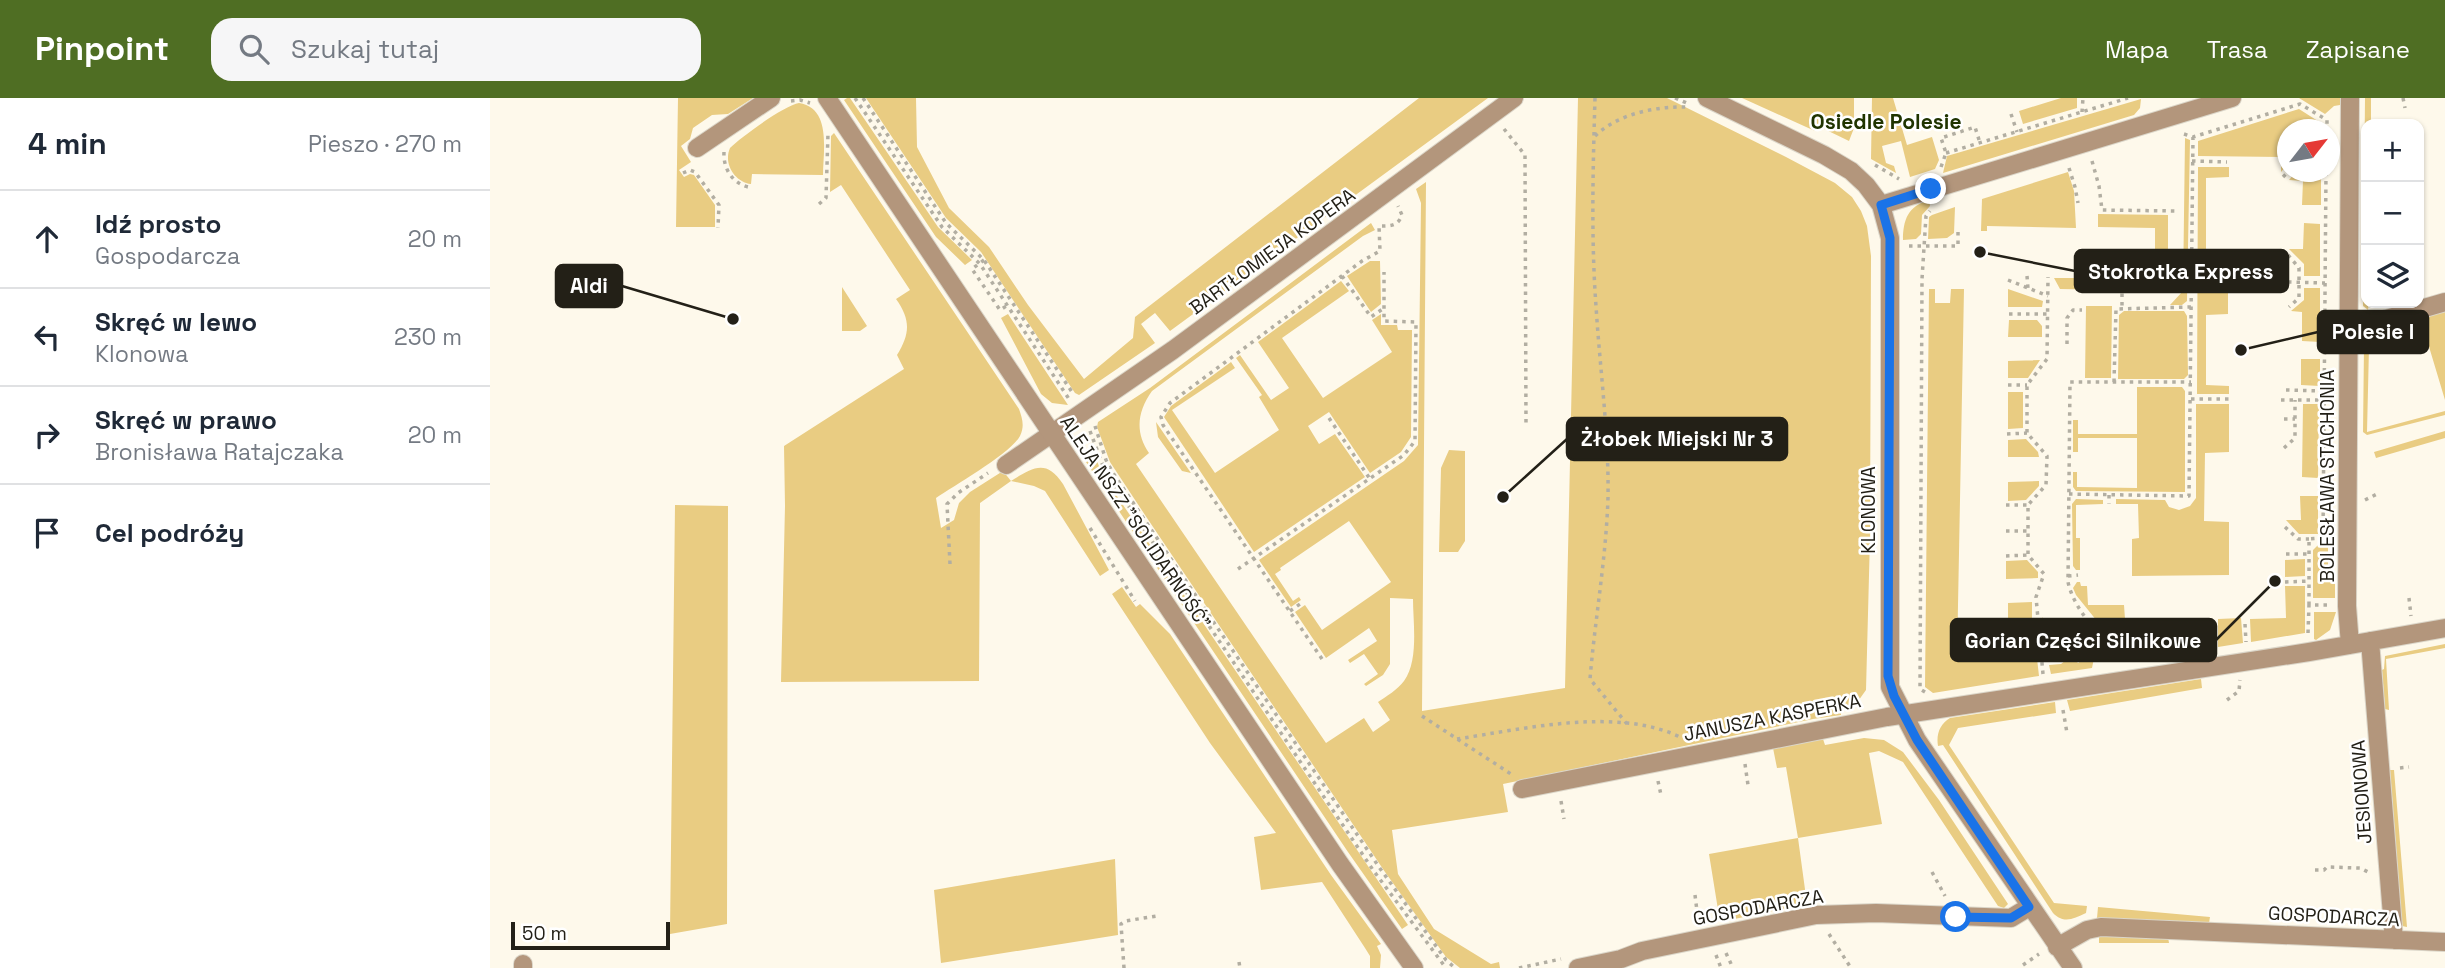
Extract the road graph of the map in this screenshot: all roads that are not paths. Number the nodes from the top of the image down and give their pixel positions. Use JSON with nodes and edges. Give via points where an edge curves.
{"nodes":[{"id":1,"x":1514,"y":98,"type":"edge"},
{"id":2,"x":2232,"y":98,"type":"edge"},
{"id":3,"x":2350,"y":98,"type":"edge"},
{"id":4,"x":778,"y":101,"type":"edge"},
{"id":5,"x":821,"y":103,"type":"edge"},
{"id":6,"x":1701,"y":103,"type":"edge"},
{"id":7,"x":697,"y":148,"type":"dead end"},
{"id":8,"x":1881,"y":205,"type":"junction"},
{"id":9,"x":2445,"y":302,"type":"edge"},
{"id":10,"x":2349,"y":330,"type":"junction"},
{"id":11,"x":1052,"y":434,"type":"junction"},
{"id":12,"x":1006,"y":465,"type":"road end"},
{"id":13,"x":2445,"y":628,"type":"edge"},
{"id":14,"x":2370,"y":641,"type":"junction"},
{"id":15,"x":2350,"y":645,"type":"junction"},
{"id":16,"x":1902,"y":715,"type":"junction"},
{"id":17,"x":1526,"y":788,"type":"road end"},
{"id":18,"x":2029,"y":907,"type":"junction"},
{"id":19,"x":2394,"y":940,"type":"junction"},
{"id":20,"x":2445,"y":942,"type":"edge"},
{"id":21,"x":2050,"y":949,"type":"junction"},
{"id":22,"x":1414,"y":968,"type":"edge"},
{"id":23,"x":1578,"y":968,"type":"edge"},
{"id":24,"x":2073,"y":968,"type":"edge"}],
"edges":[{"from":1,"to":11,"type":"street","name":"BARTŁOMIEJA KOPERA"},
{"from":2,"to":8,"type":"street"},
{"from":3,"to":10,"type":"street","name":"BOLESŁAWA STACHONIA"},
{"from":4,"to":7,"type":"street"},
{"from":5,"to":11,"type":"street","name":"ALEJA NSZZ \"SOLIDARNOŚĆ\""},
{"from":6,"to":8,"type":"street","name":"KLONOWA","via":[[1824,155],[1851,171]]},
{"from":8,"to":16,"type":"street","name":"KLONOWA","via":[[1890,238],[1888,676]]},
{"from":9,"to":10,"type":"street"},
{"from":10,"to":15,"type":"street","name":"BOLESŁAWA STACHONIA"},
{"from":11,"to":12,"type":"street","name":"BARTŁOMIEJA KOPERA"},
{"from":11,"to":22,"type":"street","name":"ALEJA NSZZ \"SOLIDARNOŚĆ\""},
{"from":13,"to":14,"type":"street","name":"JANUSZA KASPERKA"},
{"from":14,"to":15,"type":"street","name":"JANUSZA KASPERKA"},
{"from":14,"to":19,"type":"street","name":"JESIONOWA"},
{"from":15,"to":16,"type":"street","name":"JANUSZA KASPERKA"},
{"from":16,"to":17,"type":"street","name":"JANUSZA KASPERKA"},
{"from":16,"to":18,"type":"street","name":"KLONOWA"},
{"from":18,"to":21,"type":"street","name":"KLONOWA"},
{"from":18,"to":23,"type":"street","name":"GOSPODARCZA","via":[[2011,918],[1816,915]]},
{"from":19,"to":20,"type":"street","name":"GOSPODARCZA"},
{"from":19,"to":21,"type":"street","name":"GOSPODARCZA","via":[[2101,927]]},
{"from":21,"to":24,"type":"street","name":"KLONOWA"}]}
